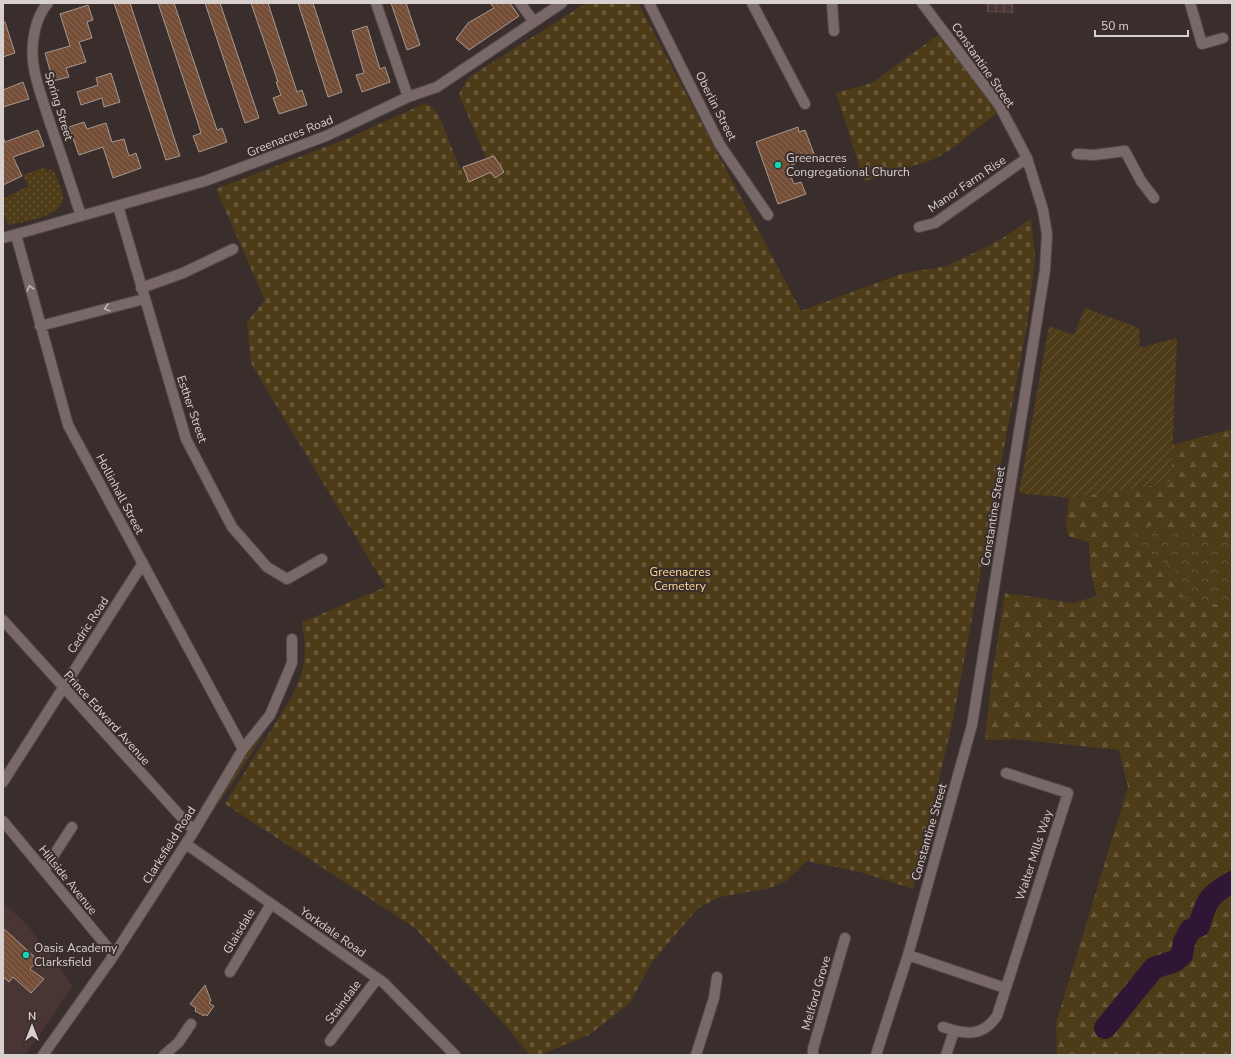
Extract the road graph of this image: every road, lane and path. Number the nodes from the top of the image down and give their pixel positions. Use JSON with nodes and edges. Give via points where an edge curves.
{"nodes":[{"id":1,"x":376,"y":3,"type":"edge"},
{"id":2,"x":520,"y":3,"type":"edge"},
{"id":3,"x":562,"y":3,"type":"edge"},
{"id":4,"x":649,"y":3,"type":"edge"},
{"id":5,"x":752,"y":3,"type":"edge"},
{"id":6,"x":832,"y":3,"type":"edge"},
{"id":7,"x":922,"y":3,"type":"edge"},
{"id":8,"x":1190,"y":3,"type":"edge"},
{"id":9,"x":43,"y":5,"type":"edge"},
{"id":10,"x":534,"y":22,"type":"junction"},
{"id":11,"x":834,"y":31,"type":"dead end"},
{"id":12,"x":1223,"y":38,"type":"dead end"},
{"id":13,"x":408,"y":97,"type":"junction"},
{"id":14,"x":805,"y":104,"type":"dead end"},
{"id":15,"x":1077,"y":154,"type":"dead end"},
{"id":16,"x":1027,"y":158,"type":"junction"},
{"id":17,"x":1154,"y":198,"type":"dead end"},
{"id":18,"x":118,"y":206,"type":"junction"},
{"id":19,"x":768,"y":215,"type":"dead end"},
{"id":20,"x":81,"y":216,"type":"junction"},
{"id":21,"x":919,"y":227,"type":"dead end"},
{"id":22,"x":16,"y":235,"type":"junction"},
{"id":23,"x":3,"y":238,"type":"edge"},
{"id":24,"x":233,"y":249,"type":"dead end"},
{"id":25,"x":141,"y":288,"type":"junction"},
{"id":26,"x":144,"y":299,"type":"junction"},
{"id":27,"x":40,"y":326,"type":"junction"},
{"id":28,"x":322,"y":559,"type":"dead end"},
{"id":29,"x":143,"y":564,"type":"junction"},
{"id":30,"x":3,"y":620,"type":"edge"},
{"id":31,"x":292,"y":639,"type":"dead end"},
{"id":32,"x":63,"y":688,"type":"junction"},
{"id":33,"x":244,"y":749,"type":"junction"},
{"id":34,"x":1006,"y":773,"type":"dead end"},
{"id":35,"x":3,"y":782,"type":"edge"},
{"id":36,"x":5,"y":826,"type":"edge"},
{"id":37,"x":72,"y":827,"type":"dead end"},
{"id":38,"x":194,"y":832,"type":"junction"},
{"id":39,"x":186,"y":844,"type":"junction"},
{"id":40,"x":44,"y":870,"type":"junction"},
{"id":41,"x":271,"y":904,"type":"junction"},
{"id":42,"x":845,"y":938,"type":"dead end"},
{"id":43,"x":114,"y":955,"type":"junction"},
{"id":44,"x":908,"y":955,"type":"junction"},
{"id":45,"x":230,"y":972,"type":"dead end"},
{"id":46,"x":717,"y":977,"type":"dead end"},
{"id":47,"x":377,"y":979,"type":"junction"},
{"id":48,"x":1005,"y":988,"type":"junction"},
{"id":49,"x":190,"y":1024,"type":"dead end"},
{"id":50,"x":943,"y":1027,"type":"dead end"},
{"id":51,"x":954,"y":1031,"type":"junction"},
{"id":52,"x":330,"y":1040,"type":"dead end"},
{"id":53,"x":43,"y":1055,"type":"edge"},
{"id":54,"x":164,"y":1055,"type":"edge"},
{"id":55,"x":455,"y":1055,"type":"edge"},
{"id":56,"x":696,"y":1055,"type":"edge"},
{"id":57,"x":813,"y":1055,"type":"edge"},
{"id":58,"x":876,"y":1055,"type":"edge"},
{"id":59,"x":946,"y":1055,"type":"edge"}],
"edges":[{"from":1,"to":13,"type":"street"},
{"from":2,"to":10,"type":"street"},
{"from":3,"to":10,"type":"street","name":"Greenacres Road"},
{"from":4,"to":19,"type":"street","name":"Oberlin Street","via":[[720,145]]},
{"from":5,"to":14,"type":"street"},
{"from":6,"to":11,"type":"street"},
{"from":7,"to":16,"type":"street","name":"Constantine Street","via":[[999,105]]},
{"from":8,"to":12,"type":"street","via":[[1202,44]]},
{"from":9,"to":20,"type":"street","name":"Spring Street","via":[[35,33],[33,61]]},
{"from":10,"to":13,"type":"street","name":"Greenacres Road","via":[[437,87]]},
{"from":13,"to":18,"type":"street","name":"Greenacres Road","via":[[286,152],[205,181]]},
{"from":15,"to":17,"type":"street","via":[[1094,156],[1126,151]]},
{"from":16,"to":21,"type":"street","name":"Manor Farm Rise","via":[[935,223]]},
{"from":16,"to":44,"type":"street","name":"Constantine Street","via":[[1043,210],[1047,234],[1044,277],[972,725]]},
{"from":18,"to":20,"type":"street","name":"Greenacres Road"},
{"from":18,"to":25,"type":"street","name":"Esther Street"},
{"from":20,"to":22,"type":"street","name":"Greenacres Road"},
{"from":22,"to":23,"type":"street","name":"Greenacres Road"},
{"from":27,"to":22,"type":"street","name":"Hollinhall Street","one_way":true},
{"from":24,"to":25,"type":"street","via":[[184,273]]},
{"from":25,"to":26,"type":"street","name":"Esther Street"},
{"from":26,"to":27,"type":"street","one_way":true},
{"from":26,"to":28,"type":"street","name":"Esther Street","via":[[186,439],[232,527],[267,567],[287,579]]},
{"from":27,"to":29,"type":"street","name":"Hollinhall Street","via":[[68,424]]},
{"from":29,"to":32,"type":"street","name":"Cedric Road"},
{"from":29,"to":33,"type":"street","name":"Hollinhall Street"},
{"from":30,"to":32,"type":"street","name":"Prince Edward Avenue"},
{"from":31,"to":33,"type":"street","name":"Clarksfield Road","via":[[292,663],[270,715]]},
{"from":32,"to":35,"type":"street","name":"Cedric Road"},
{"from":32,"to":38,"type":"street","name":"Prince Edward Avenue"},
{"from":33,"to":38,"type":"street","name":"Clarksfield Road"},
{"from":34,"to":48,"type":"street","name":"Walter Mills Way","via":[[1068,793]]},
{"from":36,"to":40,"type":"street","name":"Hillside Avenue"},
{"from":37,"to":40,"type":"street"},
{"from":38,"to":39,"type":"street","name":"Clarksfield Road"},
{"from":39,"to":41,"type":"street","name":"Yorkdale Road"},
{"from":39,"to":43,"type":"street","name":"Clarksfield Road"},
{"from":40,"to":43,"type":"street","name":"Hillside Avenue"},
{"from":41,"to":45,"type":"street","name":"Glaisdale"},
{"from":41,"to":47,"type":"street","name":"Yorkdale Road"},
{"from":42,"to":57,"type":"street","name":"Melford Grove"},
{"from":43,"to":53,"type":"street","name":"Clarksfield Road"},
{"from":44,"to":48,"type":"street"},
{"from":44,"to":58,"type":"street","name":"Constantine Street"},
{"from":46,"to":56,"type":"street","via":[[714,998]]},
{"from":47,"to":52,"type":"street","name":"Staindale"},
{"from":47,"to":55,"type":"street","name":"Yorkdale Road"},
{"from":48,"to":51,"type":"street","name":"Walter Mills Way","via":[[997,1016],[991,1025],[975,1032]]},
{"from":49,"to":54,"type":"street","via":[[178,1043]]},
{"from":50,"to":51,"type":"street","name":"Walter Mills Way"},
{"from":51,"to":59,"type":"street"}]}
